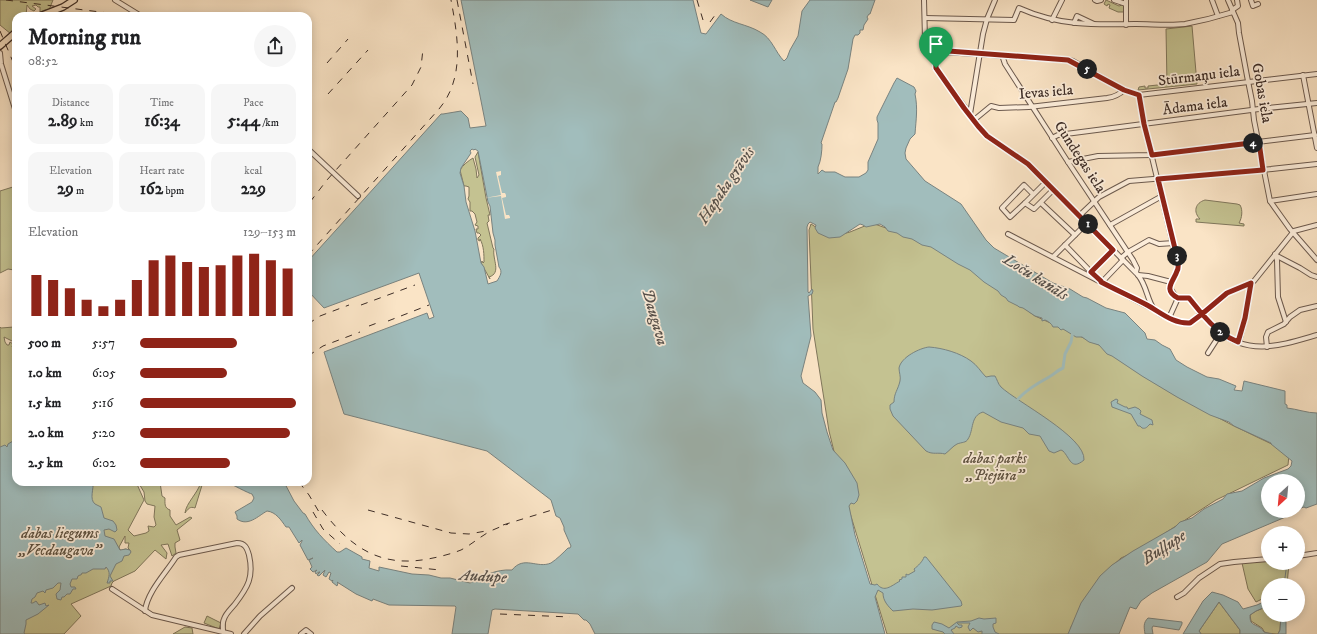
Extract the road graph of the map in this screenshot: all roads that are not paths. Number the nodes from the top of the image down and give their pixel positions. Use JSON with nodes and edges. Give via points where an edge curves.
{"nodes":[{"id":1,"x":74,"y":0,"type":"edge"},
{"id":2,"x":115,"y":0,"type":"edge"},
{"id":3,"x":924,"y":0,"type":"edge"},
{"id":4,"x":995,"y":0,"type":"edge"},
{"id":5,"x":1062,"y":0,"type":"edge"},
{"id":6,"x":1095,"y":0,"type":"edge"},
{"id":7,"x":1102,"y":0,"type":"edge"},
{"id":8,"x":1114,"y":0,"type":"edge"},
{"id":9,"x":1212,"y":0,"type":"edge"},
{"id":10,"x":1228,"y":0,"type":"edge"},
{"id":11,"x":1237,"y":0,"type":"edge"},
{"id":12,"x":1251,"y":0,"type":"edge"},
{"id":13,"x":1126,"y":2,"type":"edge"},
{"id":14,"x":1258,"y":4,"type":"dead end"},
{"id":15,"x":1232,"y":11,"type":"junction"},
{"id":16,"x":52,"y":12,"type":"edge"},
{"id":17,"x":135,"y":12,"type":"edge"},
{"id":18,"x":1218,"y":16,"type":"junction"},
{"id":19,"x":925,"y":18,"type":"junction"},
{"id":20,"x":988,"y":19,"type":"junction"},
{"id":21,"x":1052,"y":20,"type":"junction"},
{"id":22,"x":1074,"y":23,"type":"junction"},
{"id":23,"x":1096,"y":25,"type":"junction"},
{"id":24,"x":1126,"y":25,"type":"junction"},
{"id":25,"x":12,"y":36,"type":"edge"},
{"id":26,"x":0,"y":47,"type":"edge"},
{"id":27,"x":935,"y":50,"type":"junction"},
{"id":28,"x":0,"y":53,"type":"edge"},
{"id":29,"x":980,"y":53,"type":"junction"},
{"id":30,"x":1002,"y":55,"type":"junction"},
{"id":31,"x":1,"y":63,"type":"edge"},
{"id":32,"x":1317,"y":74,"type":"edge"},
{"id":33,"x":1303,"y":75,"type":"junction"},
{"id":34,"x":1248,"y":82,"type":"junction"},
{"id":35,"x":1124,"y":90,"type":"junction"},
{"id":36,"x":1139,"y":95,"type":"junction"},
{"id":37,"x":12,"y":99,"type":"edge"},
{"id":38,"x":1317,"y":103,"type":"edge"},
{"id":39,"x":1309,"y":104,"type":"junction"},
{"id":40,"x":1032,"y":106,"type":"junction"},
{"id":41,"x":1253,"y":111,"type":"junction"},
{"id":42,"x":970,"y":114,"type":"junction"},
{"id":43,"x":974,"y":120,"type":"junction"},
{"id":44,"x":1144,"y":124,"type":"junction"},
{"id":45,"x":1315,"y":135,"type":"junction"},
{"id":46,"x":1052,"y":138,"type":"junction"},
{"id":47,"x":1259,"y":142,"type":"junction"},
{"id":48,"x":1317,"y":148,"type":"edge"},
{"id":49,"x":312,"y":153,"type":"edge"},
{"id":50,"x":1152,"y":155,"type":"junction"},
{"id":51,"x":1068,"y":162,"type":"junction"},
{"id":52,"x":1317,"y":164,"type":"edge"},
{"id":53,"x":1263,"y":170,"type":"junction"},
{"id":54,"x":1158,"y":179,"type":"junction"},
{"id":55,"x":1046,"y":182,"type":"junction"},
{"id":56,"x":1053,"y":190,"type":"junction"},
{"id":57,"x":1034,"y":194,"type":"junction"},
{"id":58,"x":1317,"y":194,"type":"edge"},
{"id":59,"x":358,"y":196,"type":"dead end"},
{"id":60,"x":1162,"y":196,"type":"junction"},
{"id":61,"x":1094,"y":201,"type":"junction"},
{"id":62,"x":1270,"y":201,"type":"junction"},
{"id":63,"x":1041,"y":202,"type":"junction"},
{"id":64,"x":1025,"y":203,"type":"junction"},
{"id":65,"x":1079,"y":216,"type":"junction"},
{"id":66,"x":1087,"y":223,"type":"junction"},
{"id":67,"x":1110,"y":225,"type":"junction"},
{"id":68,"x":1317,"y":225,"type":"edge"},
{"id":69,"x":1292,"y":233,"type":"junction"},
{"id":70,"x":1008,"y":234,"type":"dead end"},
{"id":71,"x":1075,"y":235,"type":"junction"},
{"id":72,"x":1174,"y":243,"type":"junction"},
{"id":73,"x":1065,"y":244,"type":"junction"},
{"id":74,"x":1113,"y":250,"type":"junction"},
{"id":75,"x":1128,"y":252,"type":"junction"},
{"id":76,"x":1275,"y":254,"type":"junction"},
{"id":77,"x":1053,"y":257,"type":"junction"},
{"id":78,"x":1122,"y":259,"type":"junction"},
{"id":79,"x":1317,"y":260,"type":"edge"},
{"id":80,"x":1082,"y":262,"type":"junction"},
{"id":81,"x":1076,"y":269,"type":"junction"},
{"id":82,"x":1091,"y":272,"type":"junction"},
{"id":83,"x":1137,"y":274,"type":"junction"},
{"id":84,"x":1317,"y":277,"type":"edge"},
{"id":85,"x":1101,"y":282,"type":"junction"},
{"id":86,"x":1171,"y":282,"type":"junction"},
{"id":87,"x":1251,"y":283,"type":"junction"},
{"id":88,"x":1178,"y":298,"type":"junction"},
{"id":89,"x":1317,"y":306,"type":"edge"},
{"id":90,"x":1155,"y":310,"type":"junction"},
{"id":91,"x":1202,"y":314,"type":"junction"},
{"id":92,"x":1169,"y":318,"type":"junction"},
{"id":93,"x":1286,"y":322,"type":"junction"},
{"id":94,"x":1221,"y":333,"type":"junction"},
{"id":95,"x":1317,"y":335,"type":"edge"},
{"id":96,"x":1238,"y":342,"type":"junction"},
{"id":97,"x":1268,"y":347,"type":"junction"},
{"id":98,"x":1208,"y":352,"type":"dead end"},
{"id":99,"x":1317,"y":553,"type":"edge"},
{"id":100,"x":1305,"y":555,"type":"edge"},
{"id":101,"x":1261,"y":560,"type":"edge"},
{"id":102,"x":292,"y":588,"type":"dead end"},
{"id":103,"x":112,"y":589,"type":"dead end"},
{"id":104,"x":1177,"y":597,"type":"dead end"},
{"id":105,"x":146,"y":611,"type":"junction"},
{"id":106,"x":224,"y":631,"type":"junction"},
{"id":107,"x":231,"y":634,"type":"edge"},
{"id":108,"x":244,"y":634,"type":"edge"},
{"id":109,"x":301,"y":634,"type":"edge"},
{"id":110,"x":311,"y":634,"type":"edge"}],
"edges":[{"from":1,"to":16,"type":"main road"},
{"from":2,"to":17,"type":"street"},
{"from":3,"to":19,"type":"street"},
{"from":4,"to":20,"type":"street"},
{"from":5,"to":21,"type":"street"},
{"from":6,"to":7,"type":"street"},
{"from":8,"to":13,"type":"street"},
{"from":9,"to":18,"type":"street"},
{"from":10,"to":15,"type":"street","name":"Gobas iela"},
{"from":11,"to":15,"type":"street","via":[[1238,6]]},
{"from":12,"to":14,"type":"street","via":[[1252,6]]},
{"from":13,"to":24,"type":"street"},
{"from":15,"to":18,"type":"street"},
{"from":15,"to":34,"type":"street","name":"Gobas iela","via":[[1238,23]]},
{"from":18,"to":24,"type":"street","via":[[1184,24]]},
{"from":19,"to":20,"type":"street"},
{"from":19,"to":27,"type":"street","via":[[926,46],[929,51]]},
{"from":20,"to":21,"type":"street","via":[[1014,20],[1019,8]]},
{"from":20,"to":29,"type":"street"},
{"from":21,"to":22,"type":"street"},
{"from":22,"to":23,"type":"street"},
{"from":22,"to":23,"type":"street","via":[[1077,16]]},
{"from":23,"to":24,"type":"street"},
{"from":25,"to":26,"type":"main road"},
{"from":27,"to":29,"type":"street","name":"Stūrmaņu iela"},
{"from":27,"to":42,"type":"street","via":[[937,70]]},
{"from":28,"to":31,"type":"street"},
{"from":29,"to":30,"type":"street","name":"Stūrmaņu iela"},
{"from":29,"to":42,"type":"street"},
{"from":30,"to":35,"type":"street","name":"Stūrmaņu iela","via":[[1068,60]]},
{"from":30,"to":40,"type":"street","name":"Gundegas iela"},
{"from":31,"to":37,"type":"street"},
{"from":32,"to":33,"type":"street","name":"Stūrmaņu iela"},
{"from":33,"to":34,"type":"street","name":"Stūrmaņu iela"},
{"from":33,"to":39,"type":"street"},
{"from":34,"to":36,"type":"street","name":"Stūrmaņu iela"},
{"from":34,"to":41,"type":"street","name":"Gobas iela"},
{"from":35,"to":36,"type":"street","name":"Stūrmaņu iela"},
{"from":35,"to":40,"type":"street","name":"Ievas iela","via":[[1112,97]]},
{"from":36,"to":44,"type":"street"},
{"from":38,"to":39,"type":"street","name":"Ādama iela"},
{"from":39,"to":41,"type":"street","name":"Ādama iela"},
{"from":39,"to":45,"type":"street"},
{"from":40,"to":43,"type":"street","name":"Ievas iela","via":[[991,106]]},
{"from":40,"to":46,"type":"street","name":"Gundegas iela"},
{"from":41,"to":44,"type":"street","name":"Ādama iela"},
{"from":41,"to":47,"type":"street","name":"Gobas iela"},
{"from":42,"to":43,"type":"street"},
{"from":43,"to":55,"type":"street","via":[[987,136],[1022,160]]},
{"from":44,"to":46,"type":"street","name":"Ādama iela","via":[[1058,135]]},
{"from":44,"to":50,"type":"street"},
{"from":45,"to":47,"type":"street"},
{"from":45,"to":48,"type":"street"},
{"from":46,"to":51,"type":"street","name":"Gundegas iela"},
{"from":47,"to":50,"type":"street"},
{"from":47,"to":53,"type":"street","name":"Gobas iela"},
{"from":49,"to":59,"type":"street"},
{"from":50,"to":51,"type":"street","via":[[1098,156]]},
{"from":50,"to":54,"type":"street"},
{"from":51,"to":61,"type":"street","name":"Gundegas iela"},
{"from":52,"to":53,"type":"street"},
{"from":53,"to":54,"type":"street"},
{"from":53,"to":62,"type":"street","name":"Gobas iela"},
{"from":54,"to":60,"type":"street"},
{"from":54,"to":61,"type":"street","via":[[1126,182]]},
{"from":55,"to":56,"type":"street"},
{"from":55,"to":57,"type":"street"},
{"from":56,"to":63,"type":"street"},
{"from":56,"to":65,"type":"street"},
{"from":57,"to":64,"type":"street"},
{"from":57,"to":64,"type":"street","via":[[1024,185],[1002,208],[1010,217]]},
{"from":58,"to":62,"type":"street"},
{"from":60,"to":67,"type":"street"},
{"from":60,"to":72,"type":"street"},
{"from":61,"to":65,"type":"street"},
{"from":61,"to":67,"type":"street","name":"Gundegas iela"},
{"from":62,"to":69,"type":"street","name":"Gobas iela"},
{"from":63,"to":64,"type":"street","via":[[1034,210]]},
{"from":63,"to":71,"type":"street"},
{"from":65,"to":66,"type":"street"},
{"from":66,"to":71,"type":"street"},
{"from":66,"to":74,"type":"street"},
{"from":67,"to":75,"type":"street","name":"Gundegas iela"},
{"from":68,"to":69,"type":"street"},
{"from":69,"to":76,"type":"street"},
{"from":69,"to":79,"type":"street","name":"Gobas iela"},
{"from":70,"to":77,"type":"street"},
{"from":71,"to":73,"type":"street"},
{"from":72,"to":75,"type":"street","via":[[1159,244],[1149,240]]},
{"from":72,"to":86,"type":"street","via":[[1178,268]]},
{"from":73,"to":77,"type":"street"},
{"from":73,"to":80,"type":"street"},
{"from":74,"to":78,"type":"street"},
{"from":74,"to":82,"type":"street"},
{"from":75,"to":78,"type":"street"},
{"from":75,"to":83,"type":"street","name":"Gundegas iela","via":[[1137,268]]},
{"from":76,"to":84,"type":"street"},
{"from":76,"to":87,"type":"street"},
{"from":76,"to":93,"type":"street","via":[[1278,297]]},
{"from":77,"to":81,"type":"street"},
{"from":78,"to":83,"type":"street"},
{"from":78,"to":85,"type":"street"},
{"from":80,"to":81,"type":"street"},
{"from":80,"to":82,"type":"street"},
{"from":81,"to":85,"type":"street"},
{"from":82,"to":85,"type":"street"},
{"from":83,"to":86,"type":"street"},
{"from":83,"to":90,"type":"street","via":[[1145,285]]},
{"from":85,"to":90,"type":"street"},
{"from":86,"to":88,"type":"street","via":[[1170,288]]},
{"from":87,"to":91,"type":"street","via":[[1227,293]]},
{"from":87,"to":96,"type":"street"},
{"from":88,"to":91,"type":"street","via":[[1189,298]]},
{"from":88,"to":92,"type":"street"},
{"from":89,"to":93,"type":"street","via":[[1300,310]]},
{"from":90,"to":92,"type":"street"},
{"from":91,"to":92,"type":"street","via":[[1190,323]]},
{"from":91,"to":94,"type":"street"},
{"from":93,"to":97,"type":"street","via":[[1268,332]]},
{"from":94,"to":96,"type":"street"},
{"from":94,"to":98,"type":"street"},
{"from":95,"to":97,"type":"street"},
{"from":96,"to":97,"type":"street"},
{"from":99,"to":100,"type":"street"},
{"from":101,"to":104,"type":"street","via":[[1220,564]]},
{"from":102,"to":108,"type":"street"},
{"from":103,"to":105,"type":"street"},
{"from":105,"to":106,"type":"street","via":[[166,619]]},
{"from":105,"to":106,"type":"street","via":[[151,595],[176,557],[241,543],[247,548],[249,555],[250,580],[225,617],[222,625]]},
{"from":106,"to":107,"type":"street"},
{"from":109,"to":110,"type":"street","via":[[306,630]]}]}
